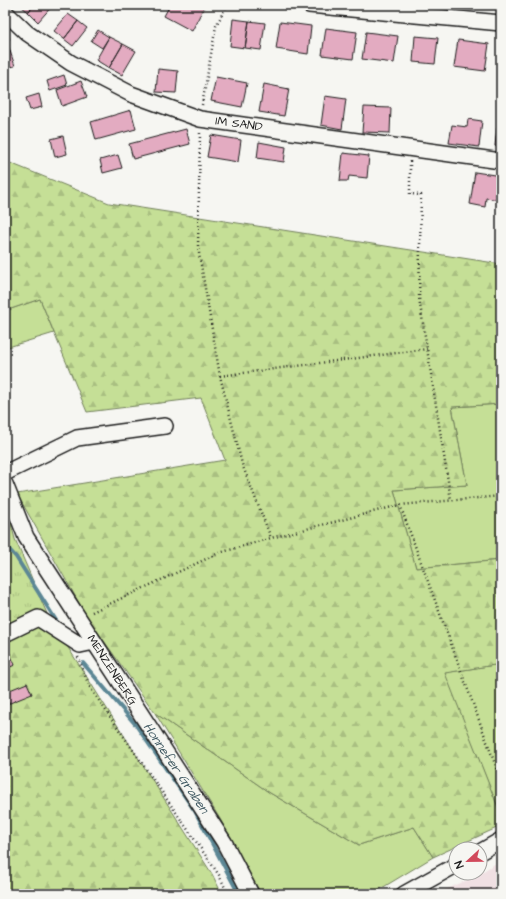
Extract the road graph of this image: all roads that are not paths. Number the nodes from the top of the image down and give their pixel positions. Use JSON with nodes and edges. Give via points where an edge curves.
{"nodes":[{"id":1,"x":309,"y":5,"type":"edge"},
{"id":2,"x":406,"y":10,"type":"edge"},
{"id":3,"x":5,"y":12,"type":"edge"},
{"id":4,"x":501,"y":23,"type":"edge"},
{"id":5,"x":501,"y":161,"type":"edge"},
{"id":6,"x":165,"y":426,"type":"dead end"},
{"id":7,"x":5,"y":473,"type":"edge"},
{"id":8,"x":5,"y":484,"type":"edge"},
{"id":9,"x":5,"y":634,"type":"edge"},
{"id":10,"x":87,"y":643,"type":"junction"},
{"id":11,"x":501,"y":840,"type":"edge"},
{"id":12,"x":488,"y":847,"type":"edge"},
{"id":13,"x":448,"y":869,"type":"edge"},
{"id":14,"x":251,"y":894,"type":"edge"},
{"id":15,"x":404,"y":894,"type":"edge"}],
"edges":[{"from":1,"to":2,"type":"street"},
{"from":2,"to":4,"type":"street"},
{"from":3,"to":5,"type":"street","name":"IM SAND","via":[[27,33],[71,64],[131,94],[200,118]]},
{"from":6,"to":7,"type":"street","via":[[76,438]]},
{"from":8,"to":10,"type":"street","name":"MENZENBERG","via":[[26,537],[78,618]]},
{"from":9,"to":10,"type":"street","via":[[38,618]]},
{"from":10,"to":14,"type":"street","name":"MENZENBERG","via":[[224,842]]},
{"from":11,"to":12,"type":"street"},
{"from":13,"to":15,"type":"street"}]}
